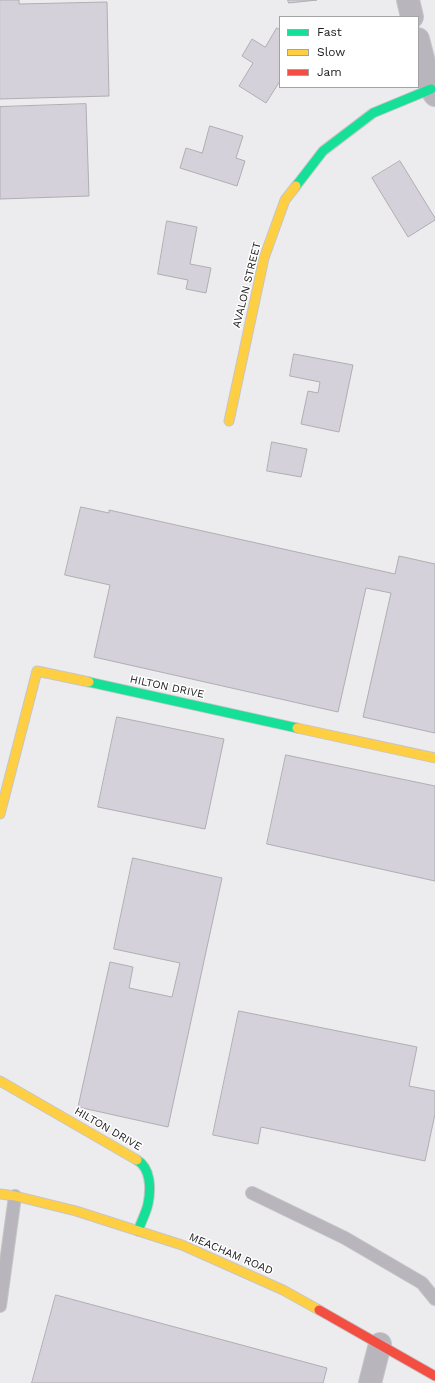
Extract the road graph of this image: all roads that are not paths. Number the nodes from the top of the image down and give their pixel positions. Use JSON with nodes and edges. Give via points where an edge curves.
{"nodes":[{"id":1,"x":408,"y":0,"type":"edge"},
{"id":2,"x":412,"y":16,"type":"edge"},
{"id":3,"x":419,"y":43,"type":"edge"},
{"id":4,"x":433,"y":92,"type":"edge"},
{"id":5,"x":228,"y":421,"type":"dead end"},
{"id":6,"x":435,"y":758,"type":"edge"},
{"id":7,"x":0,"y":814,"type":"edge"},
{"id":8,"x":0,"y":1081,"type":"edge"},
{"id":9,"x":252,"y":1193,"type":"dead end"},
{"id":10,"x":0,"y":1194,"type":"edge"},
{"id":11,"x":15,"y":1196,"type":"junction"},
{"id":12,"x":138,"y":1231,"type":"junction"},
{"id":13,"x":435,"y":1299,"type":"edge"},
{"id":14,"x":0,"y":1306,"type":"edge"},
{"id":15,"x":380,"y":1344,"type":"junction"},
{"id":16,"x":435,"y":1376,"type":"edge"},
{"id":17,"x":370,"y":1383,"type":"edge"}],
"edges":[{"from":1,"to":2,"type":"street"},
{"from":3,"to":4,"type":"street"},
{"from":4,"to":5,"type":"street","name":"AVALON STREET","via":[[373,113],[360,122],[323,151],[285,200],[264,258]]},
{"from":6,"to":7,"type":"street","name":"HILTON DRIVE","via":[[37,671]]},
{"from":8,"to":12,"type":"street","name":"HILTON DRIVE","via":[[142,1163],[149,1177],[148,1204]]},
{"from":9,"to":13,"type":"lane","via":[[345,1238],[422,1283]]},
{"from":10,"to":11,"type":"street","name":"MEACHAM ROAD"},
{"from":11,"to":12,"type":"street","name":"MEACHAM ROAD","via":[[76,1211]]},
{"from":11,"to":14,"type":"lane"},
{"from":12,"to":15,"type":"street","name":"MEACHAM ROAD","via":[[182,1246],[283,1290]]},
{"from":15,"to":16,"type":"street","name":"MEACHAM ROAD"},
{"from":15,"to":17,"type":"street"}]}
